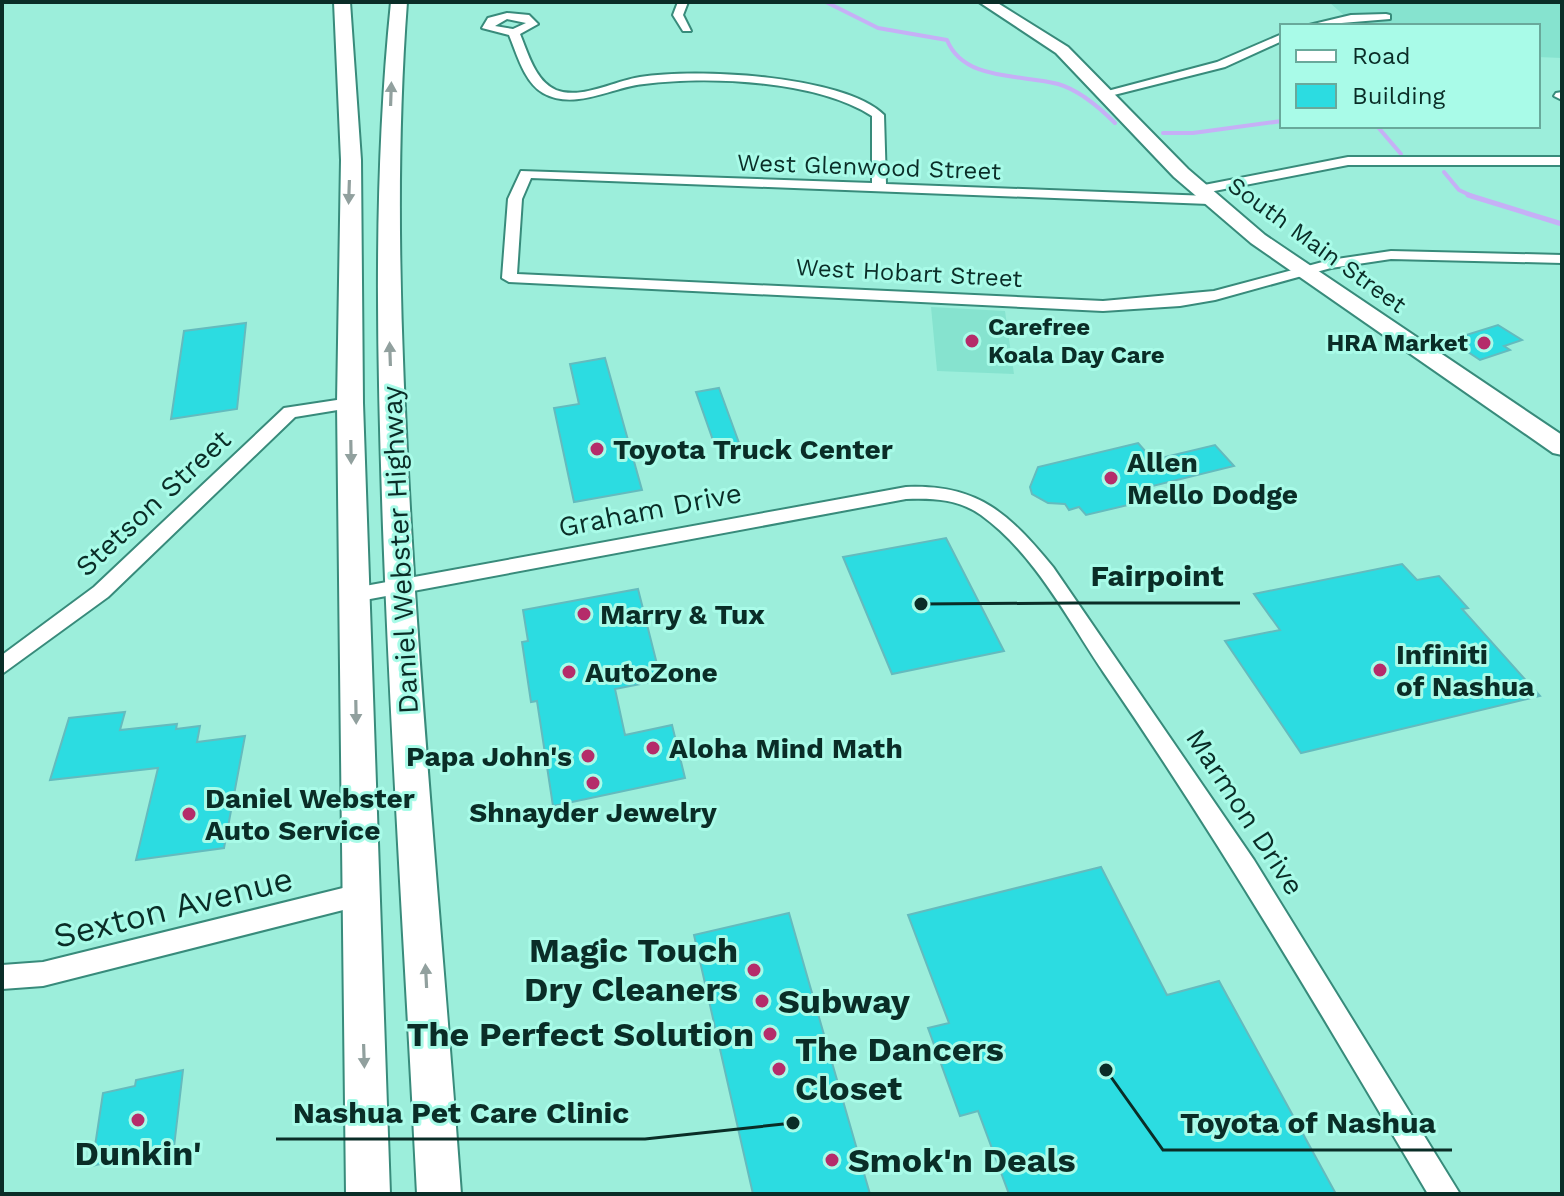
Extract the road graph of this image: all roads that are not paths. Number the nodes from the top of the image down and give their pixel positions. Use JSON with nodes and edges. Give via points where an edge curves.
{"nodes":[{"id":1,"x":342,"y":2,"type":"edge"},
{"id":2,"x":399,"y":2,"type":"edge"},
{"id":3,"x":683,"y":2,"type":"edge"},
{"id":4,"x":986,"y":2,"type":"edge"},
{"id":5,"x":1386,"y":17,"type":"dead end"},
{"id":6,"x":1328,"y":24,"type":"edge"},
{"id":7,"x":687,"y":29,"type":"dead end"},
{"id":8,"x":514,"y":33,"type":"dead end"},
{"id":9,"x":1280,"y":38,"type":"edge"},
{"id":10,"x":1106,"y":93,"type":"junction"},
{"id":11,"x":1562,"y":161,"type":"edge"},
{"id":12,"x":879,"y":189,"type":"junction"},
{"id":13,"x":1204,"y":195,"type":"junction"},
{"id":14,"x":1562,"y":259,"type":"edge"},
{"id":15,"x":1302,"y":271,"type":"junction"},
{"id":16,"x":509,"y":278,"type":"joint"},
{"id":17,"x":350,"y":403,"type":"junction"},
{"id":18,"x":1562,"y":447,"type":"edge"},
{"id":19,"x":957,"y":495,"type":"joint"},
{"id":20,"x":399,"y":586,"type":"junction"},
{"id":21,"x":354,"y":595,"type":"junction"},
{"id":22,"x":2,"y":666,"type":"edge"},
{"id":23,"x":359,"y":895,"type":"junction"},
{"id":24,"x":2,"y":977,"type":"edge"},
{"id":25,"x":368,"y":1194,"type":"edge"},
{"id":26,"x":439,"y":1194,"type":"edge"},
{"id":27,"x":1445,"y":1194,"type":"edge"}],
"edges":[{"from":1,"to":17,"type":"main road","name":"Daniel Webster Highway","one_way":true,"via":[[351,160]]},
{"from":20,"to":2,"type":"main road","name":"Daniel Webster Highway","one_way":true,"via":[[386,210]]},
{"from":3,"to":7,"type":"street","via":[[678,15]]},
{"from":4,"to":10,"type":"street","name":"South Main Street","via":[[1045,37]]},
{"from":5,"to":6,"type":"street"},
{"from":8,"to":12,"type":"street","via":[[539,85],[558,95],[639,80],[702,78],[795,87],[861,103],[878,115],[881,127]]},
{"from":9,"to":10,"type":"street","via":[[1221,65]]},
{"from":10,"to":13,"type":"street","name":"South Main Street"},
{"from":11,"to":13,"type":"street","name":"West Glenwood Street","via":[[1348,161]]},
{"from":12,"to":13,"type":"street","name":"West Glenwood Street"},
{"from":12,"to":16,"type":"street","name":"West Glenwood Street","via":[[526,174],[515,199]]},
{"from":13,"to":15,"type":"street","name":"South Main Street"},
{"from":14,"to":15,"type":"street","name":"West Hobart Street","via":[[1391,255]]},
{"from":15,"to":16,"type":"street","name":"West Hobart Street","via":[[1215,295],[1103,306]]},
{"from":15,"to":18,"type":"street","name":"South Main Street"},
{"from":17,"to":21,"type":"main road","name":"Daniel Webster Highway","one_way":true},
{"from":17,"to":22,"type":"street","name":"Stetson Street","via":[[290,412],[101,592]]},
{"from":19,"to":20,"type":"street","name":"Graham Drive","via":[[931,491],[880,496]]},
{"from":19,"to":27,"type":"street","name":"Marmon Drive","via":[[997,518],[1037,564],[1148,719],[1222,827]]},
{"from":20,"to":21,"type":"street","name":"Graham Drive"},
{"from":26,"to":20,"type":"main road","name":"Daniel Webster Highway","one_way":true},
{"from":21,"to":23,"type":"main road","name":"Daniel Webster Highway","one_way":true},
{"from":23,"to":24,"type":"street","name":"Sexton Avenue","via":[[43,974]]},
{"from":23,"to":25,"type":"main road","name":"Daniel Webster Highway","one_way":true}]}
